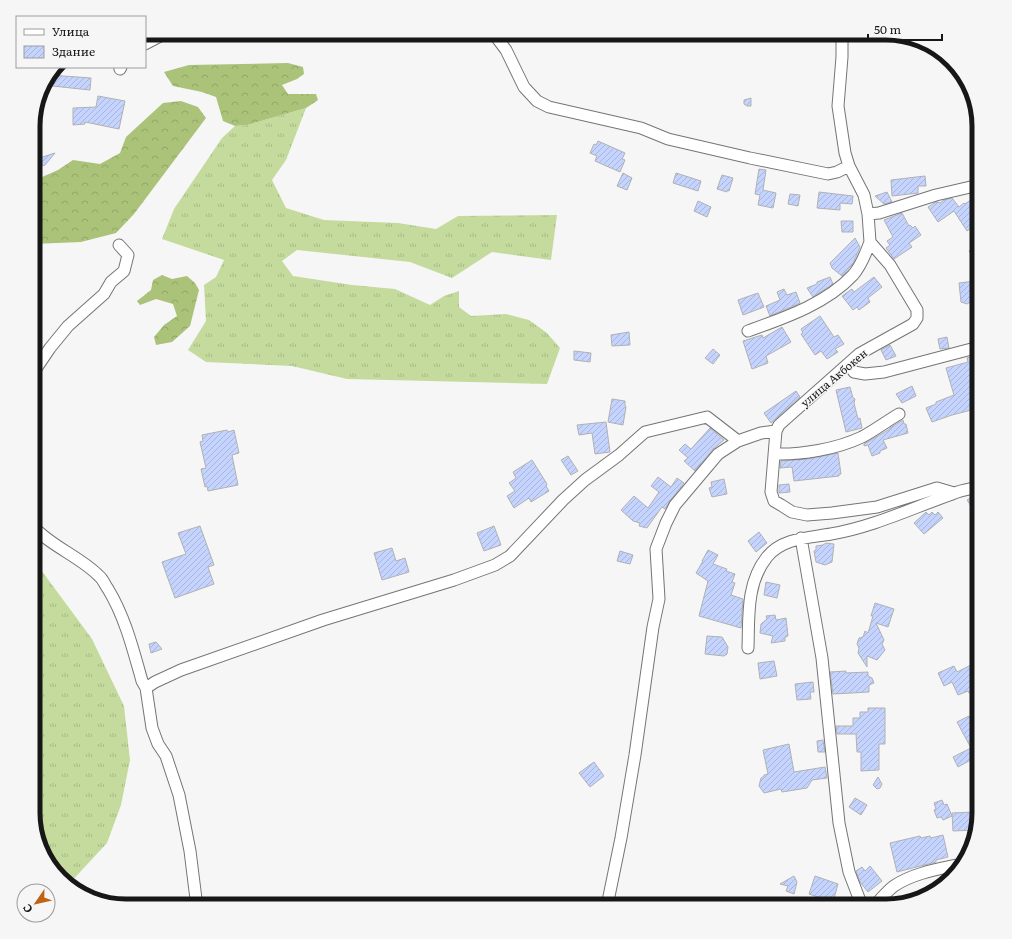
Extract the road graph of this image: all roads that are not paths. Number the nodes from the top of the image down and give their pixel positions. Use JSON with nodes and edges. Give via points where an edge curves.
{"nodes":[{"id":1,"x":498,"y":40,"type":"edge"},
{"id":2,"x":842,"y":40,"type":"edge"},
{"id":3,"x":849,"y":166,"type":"junction"},
{"id":4,"x":972,"y":186,"type":"edge"},
{"id":5,"x":868,"y":214,"type":"junction"},
{"id":6,"x":870,"y":242,"type":"junction"},
{"id":7,"x":120,"y":245,"type":"dead end"},
{"id":8,"x":748,"y":331,"type":"dead end"},
{"id":9,"x":972,"y":349,"type":"edge"},
{"id":10,"x":850,"y":362,"type":"junction"},
{"id":11,"x":40,"y":363,"type":"edge"},
{"id":12,"x":899,"y":414,"type":"dead end"},
{"id":13,"x":776,"y":431,"type":"junction"},
{"id":14,"x":738,"y":441,"type":"junction"},
{"id":15,"x":774,"y":454,"type":"junction"},
{"id":16,"x":972,"y":489,"type":"edge"},
{"id":17,"x":954,"y":493,"type":"junction"},
{"id":18,"x":40,"y":532,"type":"edge"},
{"id":19,"x":801,"y":538,"type":"junction"},
{"id":20,"x":748,"y":648,"type":"dead end"},
{"id":21,"x":146,"y":688,"type":"junction"},
{"id":22,"x":953,"y":866,"type":"edge"},
{"id":23,"x":196,"y":899,"type":"edge"},
{"id":24,"x":608,"y":899,"type":"edge"},
{"id":25,"x":859,"y":899,"type":"edge"},
{"id":26,"x":881,"y":899,"type":"edge"}],
"edges":[{"from":1,"to":3,"type":"street","via":[[524,87],[537,101],[549,106],[641,128],[668,139],[828,174]]},
{"from":2,"to":3,"type":"street","via":[[838,106]]},
{"from":3,"to":5,"type":"street","via":[[864,195]]},
{"from":4,"to":5,"type":"street"},
{"from":5,"to":6,"type":"street"},
{"from":6,"to":8,"type":"street","via":[[854,274],[839,288],[816,303]]},
{"from":6,"to":10,"type":"street","name":"улица Акбокен","via":[[890,265],[917,310],[917,318],[913,324],[859,354]]},
{"from":7,"to":11,"type":"street","via":[[128,255],[124,271],[111,282],[104,294],[68,326]]},
{"from":9,"to":10,"type":"street","via":[[871,374],[854,372]]},
{"from":10,"to":13,"type":"street","name":"улица Акбокен","via":[[779,425]]},
{"from":12,"to":15,"type":"street","via":[[846,444],[826,450]]},
{"from":13,"to":14,"type":"street"},
{"from":13,"to":15,"type":"street"},
{"from":14,"to":21,"type":"street","via":[[707,417],[645,432],[585,480],[510,556],[495,565],[324,620],[181,670]]},
{"from":14,"to":24,"type":"street","via":[[718,454],[675,505],[656,549],[659,599],[635,755]]},
{"from":15,"to":17,"type":"street","via":[[771,492],[774,501],[792,512],[808,515],[832,514],[877,507],[937,488]]},
{"from":16,"to":17,"type":"street"},
{"from":17,"to":19,"type":"street","via":[[860,527]]},
{"from":18,"to":21,"type":"street","via":[[100,576],[116,595]]},
{"from":19,"to":20,"type":"street","via":[[783,544],[767,557],[754,579],[749,606]]},
{"from":19,"to":25,"type":"street","via":[[822,658],[839,823],[849,872]]},
{"from":21,"to":23,"type":"street","via":[[152,728],[166,756],[180,795]]},
{"from":22,"to":26,"type":"street","via":[[910,878],[894,886]]}]}
